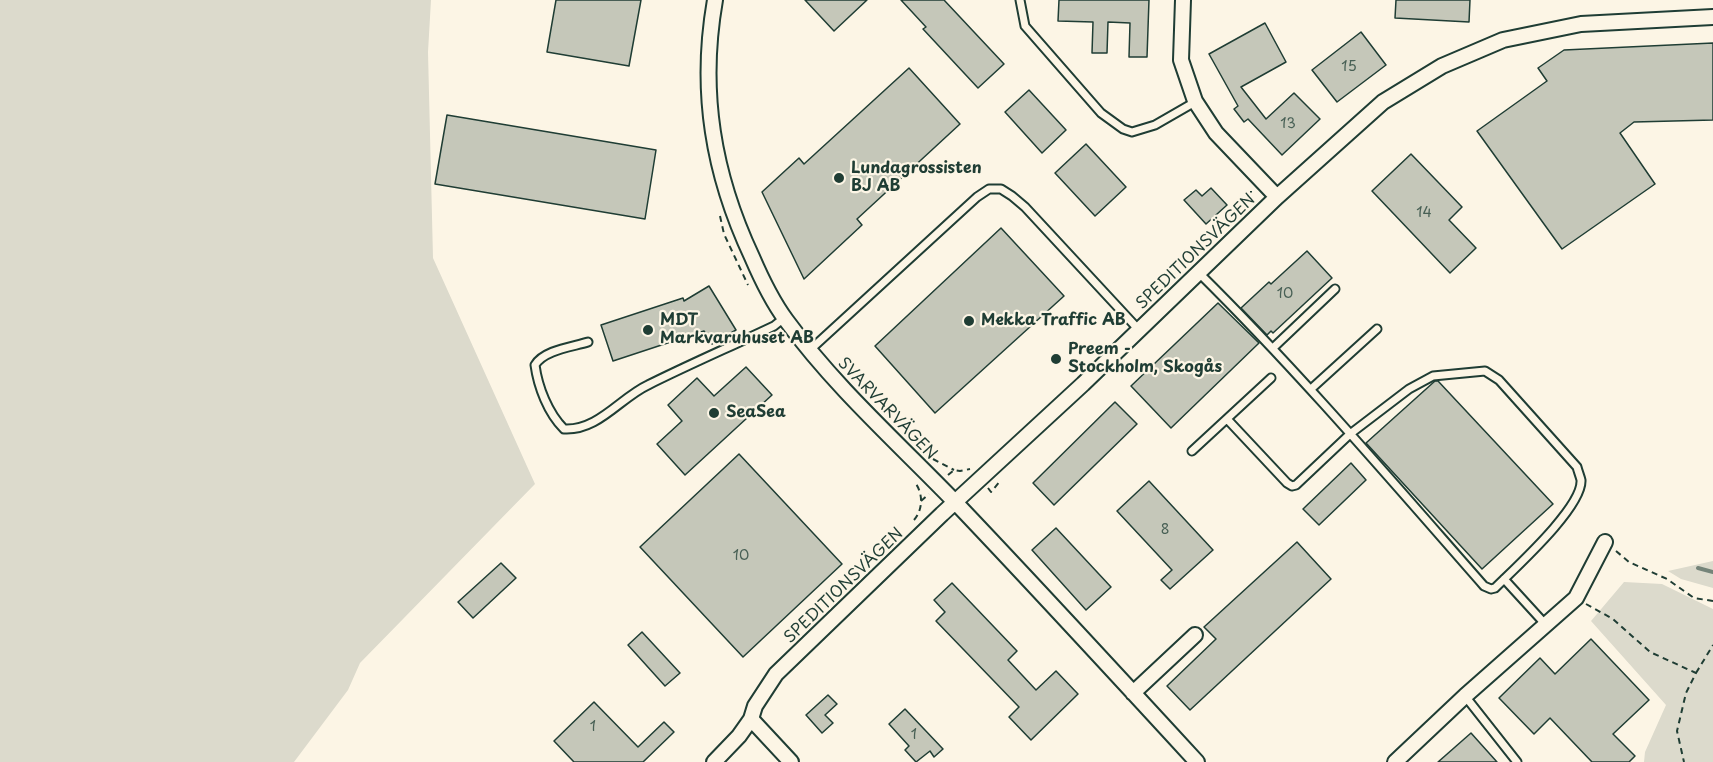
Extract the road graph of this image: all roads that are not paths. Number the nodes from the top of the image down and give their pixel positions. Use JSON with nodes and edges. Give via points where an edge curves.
{"nodes":[{"id":1,"x":715,"y":0,"type":"edge"},
{"id":2,"x":1020,"y":0,"type":"edge"},
{"id":3,"x":1183,"y":0,"type":"edge"},
{"id":4,"x":1713,"y":17,"type":"edge"},
{"id":5,"x":1195,"y":101,"type":"junction"},
{"id":6,"x":1277,"y":197,"type":"junction"},
{"id":7,"x":1199,"y":273,"type":"junction"},
{"id":8,"x":1335,"y":289,"type":"dead end"},
{"id":9,"x":784,"y":318,"type":"junction"},
{"id":10,"x":1377,"y":329,"type":"dead end"},
{"id":11,"x":1140,"y":330,"type":"junction"},
{"id":12,"x":588,"y":342,"type":"dead end"},
{"id":13,"x":1274,"y":348,"type":"junction"},
{"id":14,"x":810,"y":350,"type":"junction"},
{"id":15,"x":1271,"y":378,"type":"dead end"},
{"id":16,"x":1311,"y":389,"type":"junction"},
{"id":17,"x":1227,"y":419,"type":"junction"},
{"id":18,"x":1350,"y":434,"type":"junction"},
{"id":19,"x":1192,"y":451,"type":"dead end"},
{"id":20,"x":956,"y":503,"type":"junction"},
{"id":21,"x":1605,"y":542,"type":"road end"},
{"id":22,"x":1504,"y":579,"type":"junction"},
{"id":23,"x":1546,"y":624,"type":"junction"},
{"id":24,"x":1195,"y":635,"type":"dead end"},
{"id":25,"x":1133,"y":693,"type":"junction"},
{"id":26,"x":1465,"y":696,"type":"junction"},
{"id":27,"x":751,"y":719,"type":"junction"},
{"id":28,"x":714,"y":762,"type":"edge"},
{"id":29,"x":791,"y":762,"type":"edge"},
{"id":30,"x":1197,"y":762,"type":"edge"},
{"id":31,"x":1395,"y":762,"type":"edge"},
{"id":32,"x":1516,"y":762,"type":"edge"}],
"edges":[{"from":1,"to":9,"type":"street","name":"SVARVARVÄGEN","via":[[708,61],[711,127],[722,179],[737,226]]},
{"from":2,"to":5,"type":"lane","via":[[1025,26],[1101,113],[1123,129],[1132,132],[1155,125]]},
{"from":3,"to":5,"type":"street","via":[[1181,60]]},
{"from":4,"to":6,"type":"street","name":"SPEDITIONSVÄGEN","via":[[1581,24],[1503,40],[1442,66],[1383,102]]},
{"from":5,"to":6,"type":"street","via":[[1216,133]]},
{"from":6,"to":7,"type":"street","name":"SPEDITIONSVÄGEN"},
{"from":7,"to":11,"type":"street","name":"SPEDITIONSVÄGEN"},
{"from":7,"to":13,"type":"lane"},
{"from":8,"to":13,"type":"lane"},
{"from":9,"to":12,"type":"lane","via":[[645,386],[604,416],[574,430],[564,429],[544,396],[535,365],[538,359]]},
{"from":9,"to":14,"type":"street","name":"SVARVARVÄGEN"},
{"from":10,"to":16,"type":"lane"},
{"from":11,"to":14,"type":"lane","via":[[1025,207],[1000,189],[989,189]]},
{"from":11,"to":20,"type":"street","name":"SPEDITIONSVÄGEN"},
{"from":13,"to":16,"type":"lane"},
{"from":14,"to":20,"type":"street","name":"SVARVARVÄGEN"},
{"from":15,"to":17,"type":"lane"},
{"from":16,"to":18,"type":"lane"},
{"from":17,"to":18,"type":"lane","via":[[1292,486]]},
{"from":17,"to":19,"type":"lane"},
{"from":18,"to":22,"type":"lane","via":[[1484,586],[1495,588]]},
{"from":18,"to":22,"type":"lane","via":[[1409,389],[1433,376],[1485,371],[1499,381],[1577,466],[1581,481],[1551,533]]},
{"from":20,"to":25,"type":"street","name":"SVARVARVÄGEN"},
{"from":20,"to":27,"type":"street","name":"SPEDITIONSVÄGEN","via":[[781,670],[755,706]]},
{"from":21,"to":23,"type":"street","via":[[1576,598]]},
{"from":22,"to":23,"type":"lane"},
{"from":23,"to":26,"type":"street"},
{"from":24,"to":25,"type":"street"},
{"from":25,"to":30,"type":"street","name":"SVARVARVÄGEN"},
{"from":26,"to":31,"type":"street"},
{"from":26,"to":32,"type":"lane"},
{"from":27,"to":28,"type":"street","name":"SPEDITIONSVÄGEN"},
{"from":27,"to":29,"type":"street"}]}
